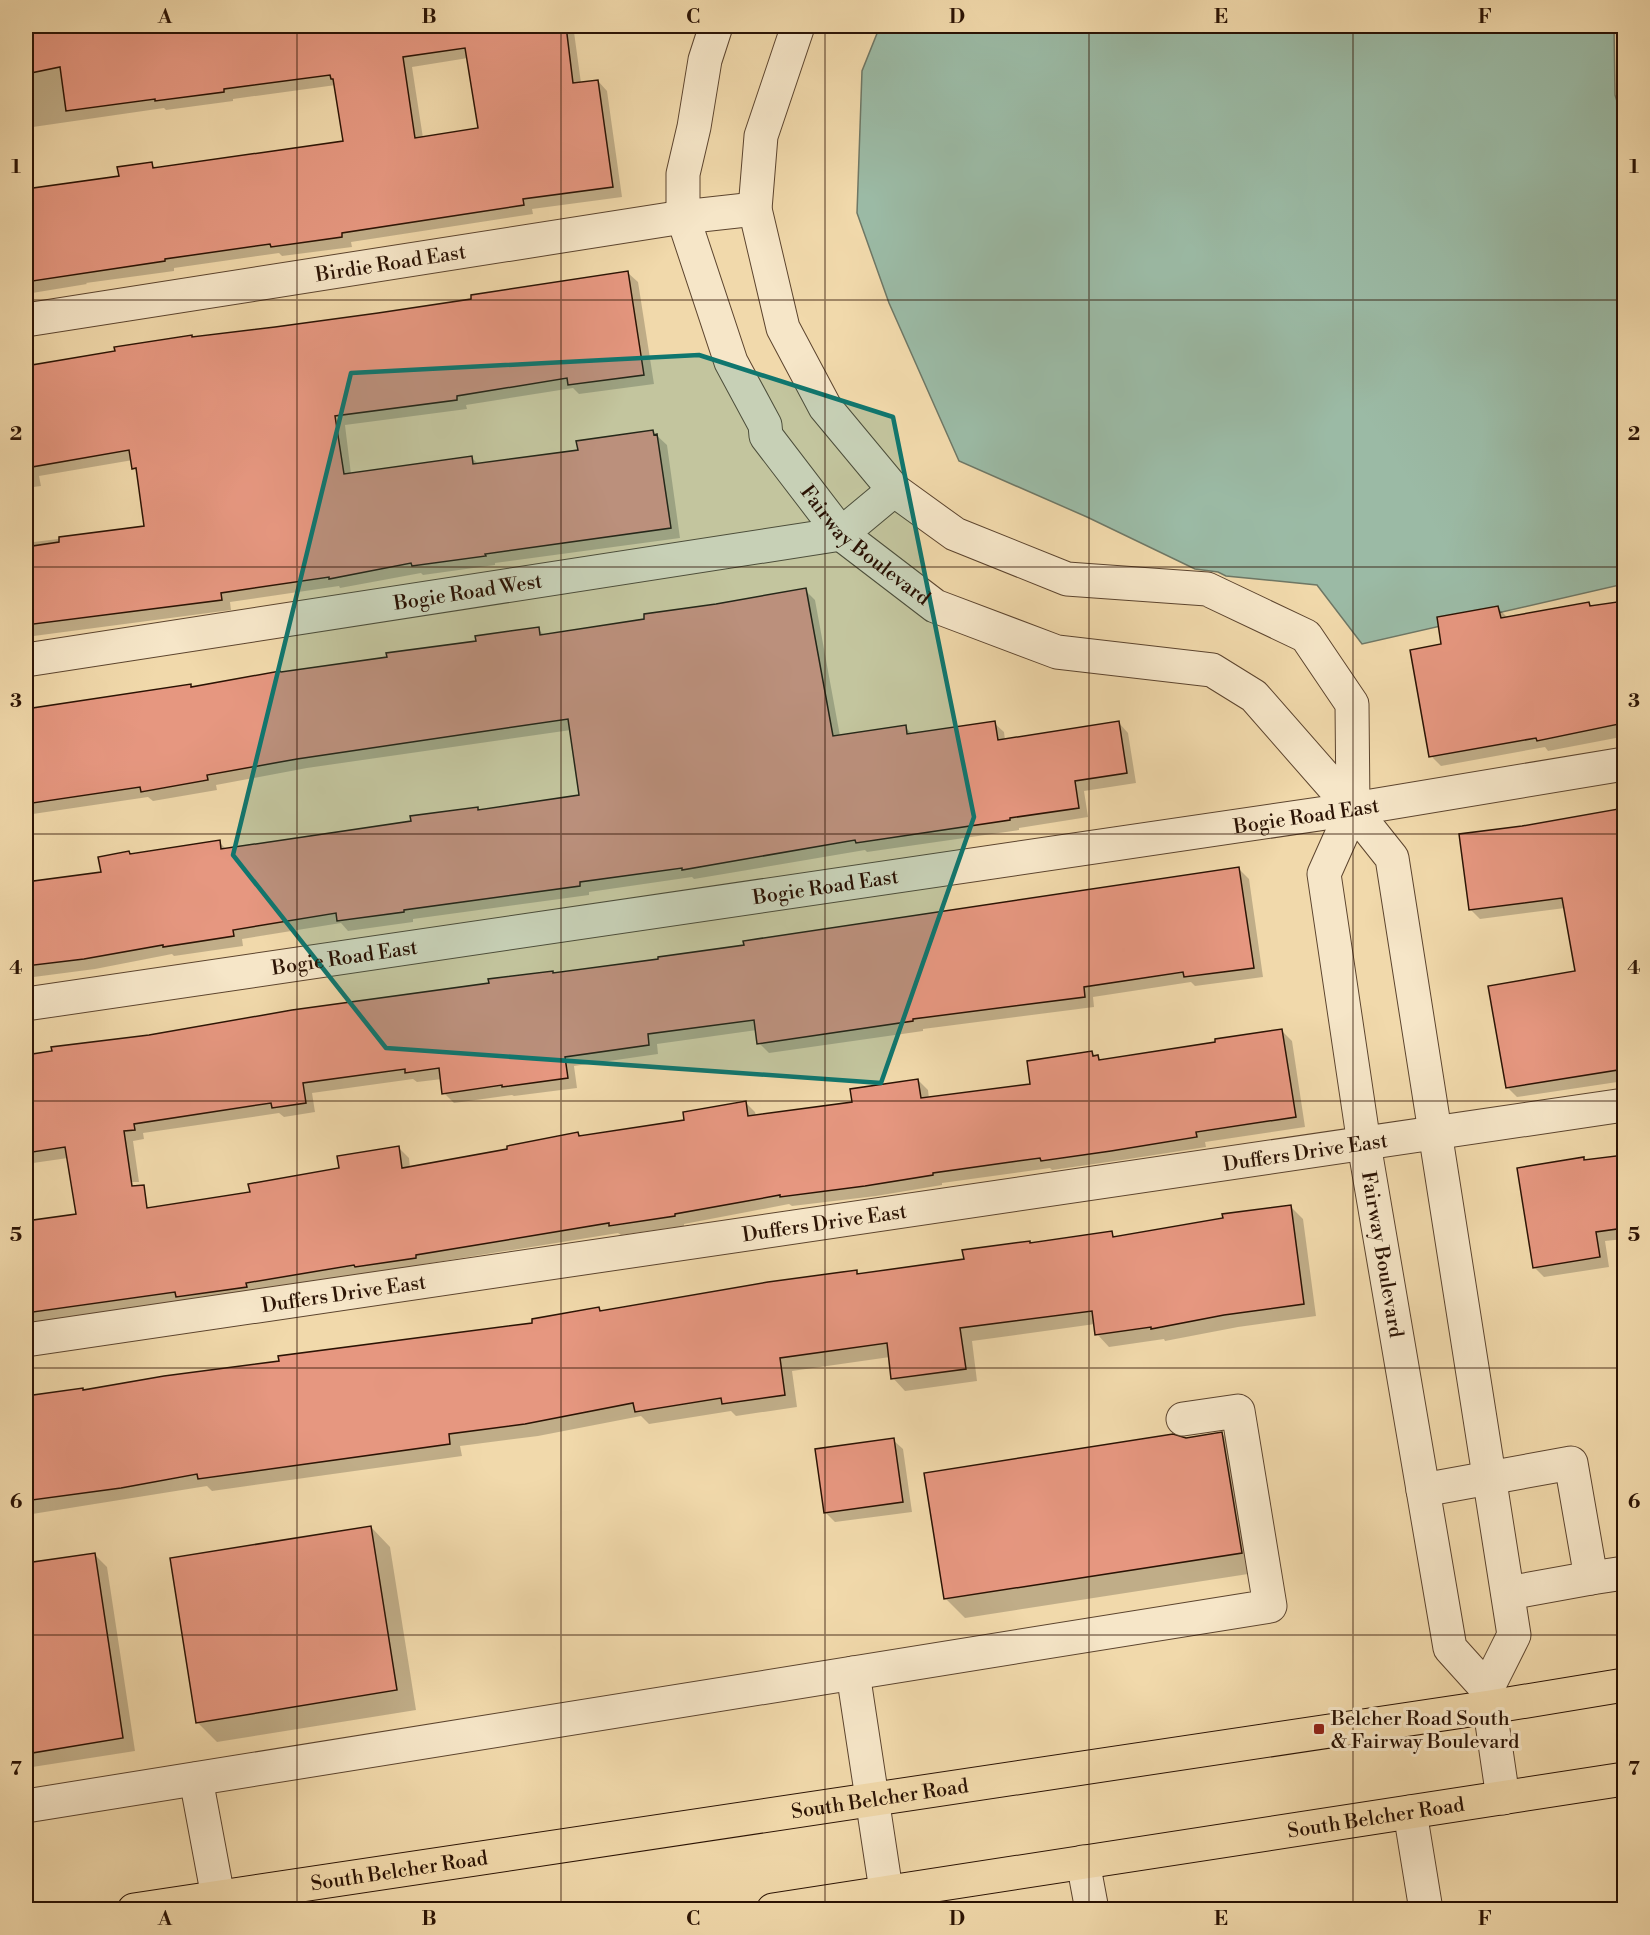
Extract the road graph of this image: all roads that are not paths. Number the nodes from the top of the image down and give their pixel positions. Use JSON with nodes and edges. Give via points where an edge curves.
{"nodes":[{"id":1,"x":716,"y":26,"type":"edge"},
{"id":2,"x":798,"y":26,"type":"edge"},
{"id":3,"x":755,"y":209,"type":"junction"},
{"id":4,"x":683,"y":217,"type":"junction"},
{"id":5,"x":26,"y":320,"type":"edge"},
{"id":6,"x":894,"y":490,"type":"junction"},
{"id":7,"x":841,"y":534,"type":"junction"},
{"id":8,"x":26,"y":660,"type":"edge"},
{"id":9,"x":1624,"y":764,"type":"edge"},
{"id":10,"x":1353,"y":809,"type":"junction"},
{"id":11,"x":26,"y":1004,"type":"edge"},
{"id":12,"x":1624,"y":1106,"type":"edge"},
{"id":13,"x":1434,"y":1134,"type":"junction"},
{"id":14,"x":1364,"y":1144,"type":"junction"},
{"id":15,"x":26,"y":1340,"type":"edge"},
{"id":16,"x":1183,"y":1419,"type":"dead end"},
{"id":17,"x":1490,"y":1479,"type":"junction"},
{"id":18,"x":1423,"y":1490,"type":"junction"},
{"id":19,"x":1624,"y":1573,"type":"edge"},
{"id":20,"x":1591,"y":1578,"type":"junction"},
{"id":21,"x":1508,"y":1593,"type":"junction"},
{"id":22,"x":853,"y":1674,"type":"junction"},
{"id":23,"x":1624,"y":1685,"type":"edge"},
{"id":24,"x":1489,"y":1698,"type":"junction"},
{"id":25,"x":196,"y":1779,"type":"junction"},
{"id":26,"x":1624,"y":1779,"type":"edge"},
{"id":27,"x":1503,"y":1798,"type":"junction"},
{"id":28,"x":873,"y":1799,"type":"junction"},
{"id":29,"x":26,"y":1806,"type":"edge"},
{"id":30,"x":1410,"y":1812,"type":"junction"},
{"id":31,"x":1083,"y":1862,"type":"junction"},
{"id":32,"x":218,"y":1897,"type":"junction"},
{"id":33,"x":888,"y":1901,"type":"edge"},
{"id":34,"x":134,"y":1910,"type":"edge"},
{"id":35,"x":773,"y":1910,"type":"edge"},
{"id":36,"x":1092,"y":1910,"type":"edge"},
{"id":37,"x":1426,"y":1910,"type":"edge"}],
"edges":[{"from":1,"to":4,"type":"street","name":"Fairway Boulevard","via":[[705,60],[683,174]]},
{"from":2,"to":3,"type":"street","name":"Fairway Boulevard","via":[[761,136]]},
{"from":3,"to":4,"type":"street","name":"Birdie Road East"},
{"from":3,"to":6,"type":"street","name":"Fairway Boulevard","via":[[783,328],[825,406]]},
{"from":4,"to":5,"type":"street","name":"Birdie Road East"},
{"from":4,"to":7,"type":"street","name":"Fairway Boulevard","via":[[730,362],[765,424],[766,436]]},
{"from":6,"to":7,"type":"street"},
{"from":6,"to":10,"type":"street","name":"Fairway Boulevard","via":[[955,534],[1067,579],[1207,589],[1306,636],[1352,704]]},
{"from":7,"to":8,"type":"street","name":"Bogie Road West"},
{"from":7,"to":10,"type":"street","name":"Fairway Boulevard","via":[[935,606],[1046,648],[1212,670],[1254,696]]},
{"from":9,"to":10,"type":"street","name":"Bogie Road East"},
{"from":10,"to":11,"type":"street","name":"Bogie Road East"},
{"from":10,"to":13,"type":"street","name":"Fairway Boulevard","via":[[1392,858]]},
{"from":10,"to":14,"type":"street","name":"Fairway Boulevard","via":[[1324,874]]},
{"from":12,"to":13,"type":"street","name":"Duffers Drive East"},
{"from":13,"to":14,"type":"street","name":"Duffers Drive East"},
{"from":13,"to":17,"type":"street","name":"Fairway Boulevard"},
{"from":14,"to":15,"type":"street","name":"Duffers Drive East"},
{"from":14,"to":18,"type":"street","name":"Fairway Boulevard"},
{"from":16,"to":22,"type":"street","via":[[1238,1411],[1270,1606]]},
{"from":17,"to":18,"type":"street"},
{"from":17,"to":20,"type":"street","via":[[1571,1463]]},
{"from":17,"to":21,"type":"street","name":"Fairway Boulevard"},
{"from":18,"to":24,"type":"street","name":"Fairway Boulevard","via":[[1450,1648]]},
{"from":19,"to":20,"type":"street"},
{"from":20,"to":21,"type":"street"},
{"from":21,"to":24,"type":"street","name":"Fairway Boulevard","via":[[1514,1635]]},
{"from":22,"to":25,"type":"street"},
{"from":22,"to":28,"type":"street"},
{"from":23,"to":24,"type":"main road","name":"South Belcher Road"},
{"from":24,"to":27,"type":"street"},
{"from":24,"to":28,"type":"main road","name":"South Belcher Road"},
{"from":25,"to":29,"type":"street"},
{"from":25,"to":32,"type":"street"},
{"from":26,"to":27,"type":"main road","name":"South Belcher Road"},
{"from":27,"to":30,"type":"main road","name":"South Belcher Road"},
{"from":28,"to":32,"type":"main road","name":"South Belcher Road"},
{"from":28,"to":33,"type":"street"},
{"from":30,"to":31,"type":"main road","name":"South Belcher Road"},
{"from":30,"to":37,"type":"street"},
{"from":31,"to":33,"type":"main road","name":"South Belcher Road"},
{"from":31,"to":36,"type":"street"},
{"from":32,"to":34,"type":"main road","name":"South Belcher Road"},
{"from":33,"to":35,"type":"main road","name":"South Belcher Road"}]}
